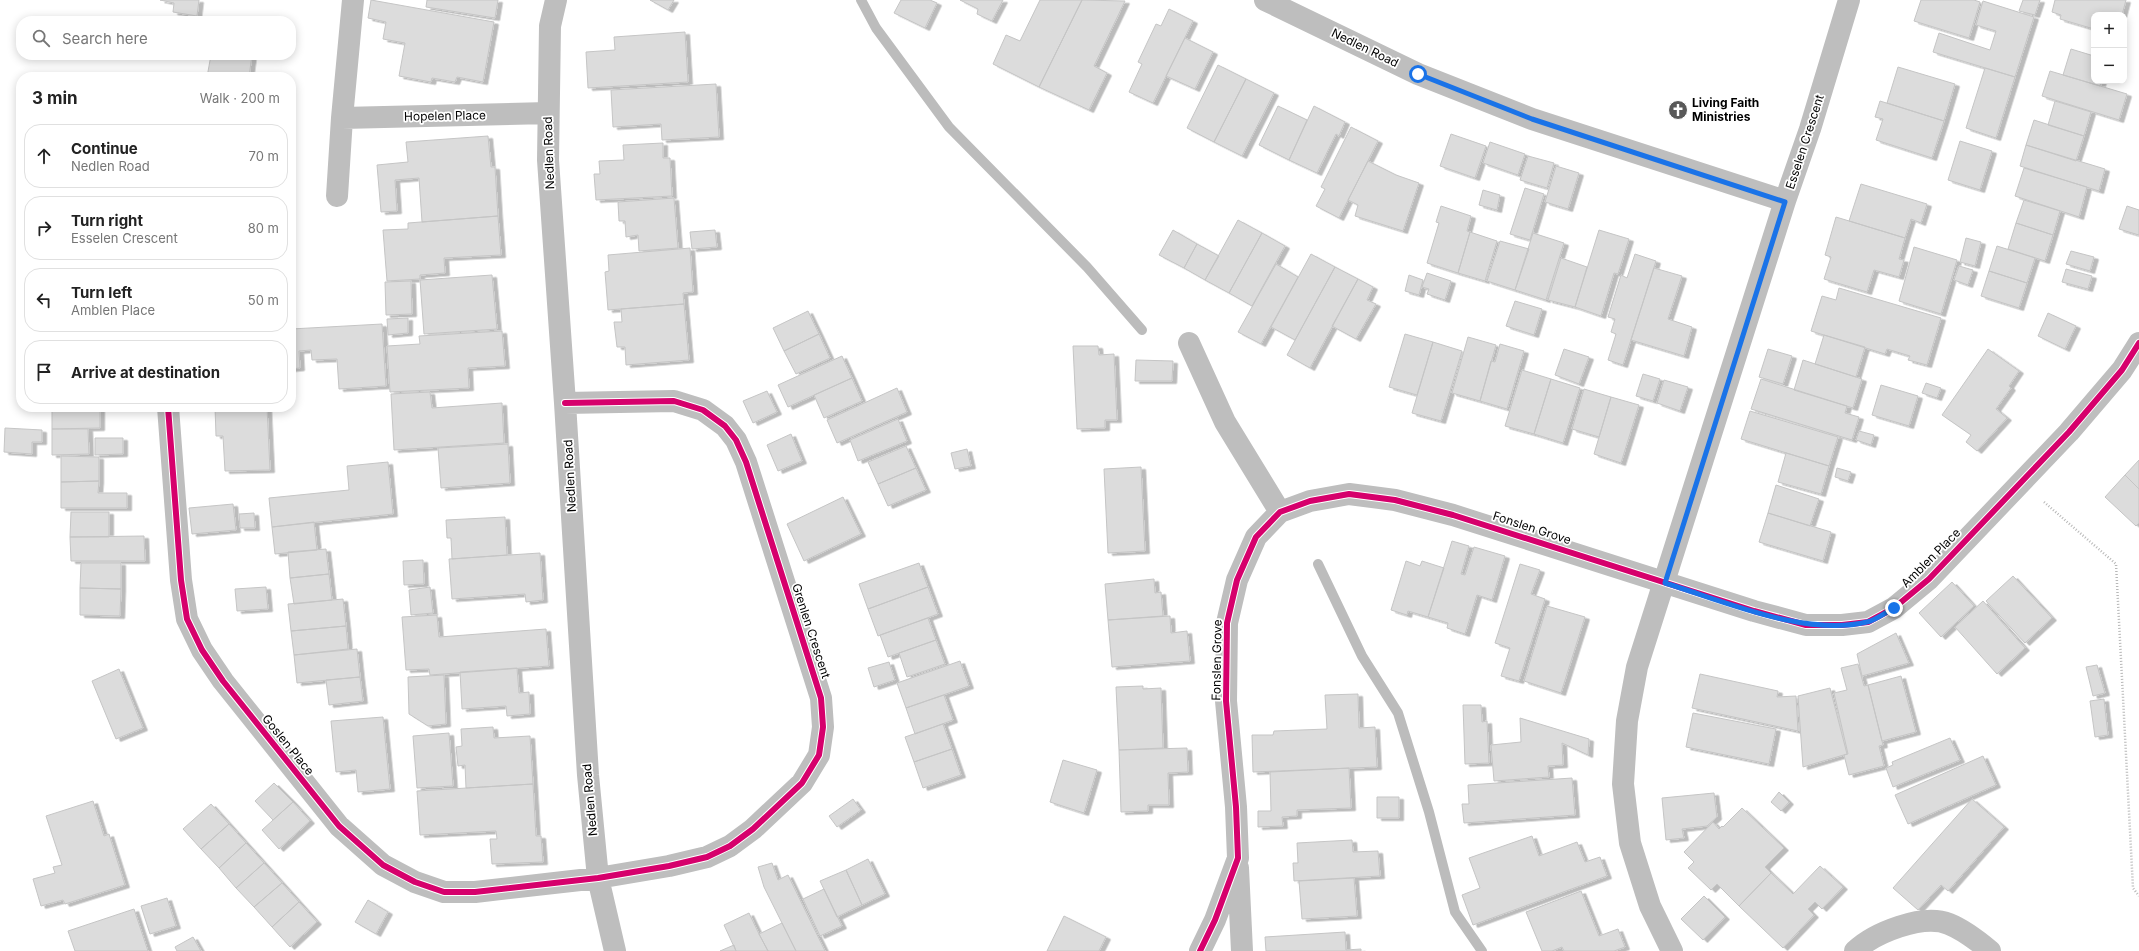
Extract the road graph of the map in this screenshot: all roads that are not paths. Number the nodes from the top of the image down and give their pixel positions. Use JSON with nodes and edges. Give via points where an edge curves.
{"nodes":[{"id":1,"x":353,"y":0,"type":"edge"},
{"id":2,"x":556,"y":0,"type":"edge"},
{"id":3,"x":1265,"y":0,"type":"edge"},
{"id":4,"x":1849,"y":0,"type":"edge"},
{"id":5,"x":548,"y":114,"type":"junction"},
{"id":6,"x":342,"y":118,"type":"junction"},
{"id":7,"x":337,"y":196,"type":"dead end"},
{"id":8,"x":1785,"y":202,"type":"junction"},
{"id":9,"x":1189,"y":343,"type":"dead end"},
{"id":10,"x":2139,"y":343,"type":"edge"},
{"id":11,"x":565,"y":403,"type":"junction"},
{"id":12,"x":168,"y":412,"type":"edge"},
{"id":13,"x":1280,"y":512,"type":"junction"},
{"id":14,"x":1665,"y":583,"type":"junction"},
{"id":15,"x":1238,"y":858,"type":"junction"},
{"id":16,"x":598,"y":878,"type":"junction"},
{"id":17,"x":615,"y":951,"type":"edge"},
{"id":18,"x":1200,"y":951,"type":"edge"},
{"id":19,"x":1242,"y":951,"type":"edge"},
{"id":20,"x":1672,"y":951,"type":"edge"},
{"id":21,"x":1855,"y":951,"type":"edge"},
{"id":22,"x":1990,"y":951,"type":"edge"}],
"edges":[{"from":1,"to":6,"type":"street"},
{"from":2,"to":5,"type":"street","name":"Nedlen Road","via":[[550,26]]},
{"from":3,"to":8,"type":"street","name":"Nedlen Road","via":[[1418,74],[1502,108]]},
{"from":4,"to":8,"type":"street","name":"Esselen Crescent","via":[[1810,130]]},
{"from":5,"to":6,"type":"street","name":"Hopelen Place"},
{"from":5,"to":11,"type":"street","name":"Nedlen Road","via":[[548,160]]},
{"from":6,"to":7,"type":"street"},
{"from":8,"to":14,"type":"street","name":"Esselen Crescent"},
{"from":9,"to":13,"type":"street","via":[[1225,422]]},
{"from":10,"to":14,"type":"street","name":"Amblen Place","via":[[2122,370],[2069,432],[1928,578],[1894,608],[1868,622],[1806,625]]},
{"from":11,"to":16,"type":"street","name":"Nedlen Road","via":[[588,775]]},
{"from":11,"to":16,"type":"street","name":"Grenlen Crescent","via":[[674,401],[703,410],[725,426],[736,440],[746,462],[821,698],[823,727],[819,755],[802,783],[753,829],[730,846],[707,857]]},
{"from":12,"to":16,"type":"street","name":"Goslen Place","via":[[176,525],[187,619],[202,650],[223,681],[339,826],[383,865],[415,882],[444,892],[475,892]]},
{"from":13,"to":14,"type":"street","name":"Fonslen Grove","via":[[1310,501],[1348,494],[1395,500],[1453,515]]},
{"from":13,"to":15,"type":"street","name":"Fonslen Grove","via":[[1256,538],[1237,580],[1227,623],[1226,701]]},
{"from":14,"to":20,"type":"street","name":"Esselen Crescent","via":[[1637,667],[1627,721],[1623,784],[1630,843],[1650,906]]},
{"from":15,"to":18,"type":"street","name":"Fonslen Grove","via":[[1215,920]]},
{"from":15,"to":19,"type":"street"},
{"from":16,"to":17,"type":"street","name":"Nedlen Road"},
{"from":21,"to":22,"type":"street","via":[[1874,937],[1923,921],[1948,923],[1976,939]]}]}
